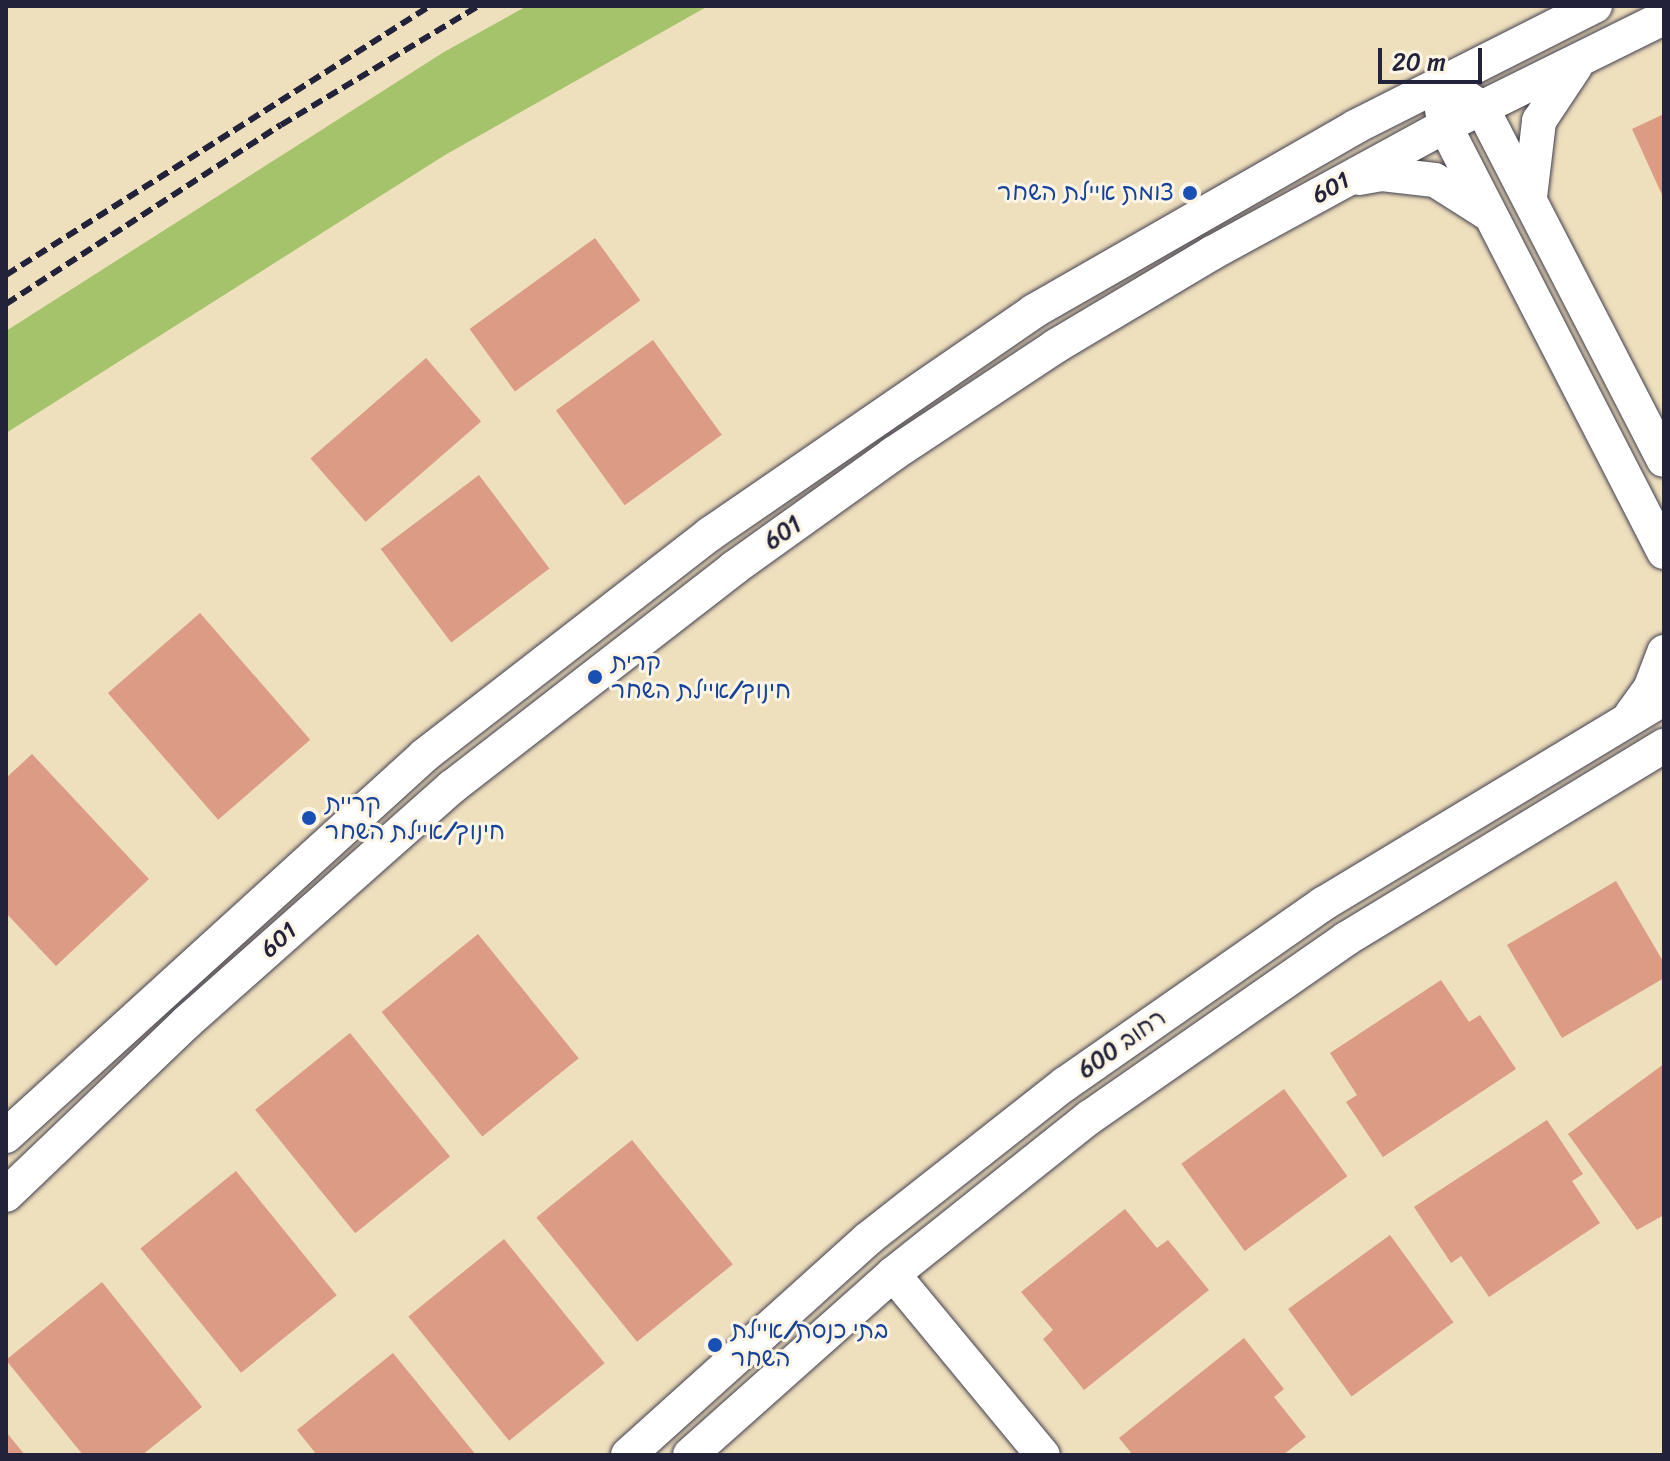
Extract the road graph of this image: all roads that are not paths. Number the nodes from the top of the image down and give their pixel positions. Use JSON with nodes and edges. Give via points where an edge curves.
{"nodes":[{"id":1,"x":1595,"y":6,"type":"edge"},
{"id":2,"x":1664,"y":18,"type":"edge"},
{"id":3,"x":1586,"y":57,"type":"junction"},
{"id":4,"x":1438,"y":84,"type":"junction"},
{"id":5,"x":1482,"y":108,"type":"junction"},
{"id":6,"x":1445,"y":126,"type":"junction"},
{"id":7,"x":1346,"y":179,"type":"junction"},
{"id":8,"x":1530,"y":202,"type":"junction"},
{"id":9,"x":1490,"y":215,"type":"junction"},
{"id":10,"x":1664,"y":460,"type":"edge"},
{"id":11,"x":1664,"y":552,"type":"edge"},
{"id":12,"x":1664,"y":652,"type":"edge"},
{"id":13,"x":1664,"y":698,"type":"edge"},
{"id":14,"x":1629,"y":717,"type":"junction"},
{"id":15,"x":1664,"y":746,"type":"edge"},
{"id":16,"x":6,"y":1136,"type":"edge"},
{"id":17,"x":6,"y":1195,"type":"edge"},
{"id":18,"x":893,"y":1274,"type":"junction"},
{"id":19,"x":628,"y":1455,"type":"edge"},
{"id":20,"x":690,"y":1455,"type":"edge"},
{"id":21,"x":1043,"y":1455,"type":"edge"}],
"edges":[{"from":1,"to":4,"type":"street","name":"601"},
{"from":2,"to":3,"type":"street","name":"601"},
{"from":3,"to":5,"type":"street","name":"601"},
{"from":3,"to":8,"type":"street","via":[[1562,81],[1539,121]]},
{"from":4,"to":5,"type":"street"},
{"from":4,"to":6,"type":"street"},
{"from":4,"to":16,"type":"street","name":"601","via":[[1192,217],[1034,311],[710,534],[425,755]]},
{"from":5,"to":6,"type":"street","name":"601"},
{"from":5,"to":8,"type":"street"},
{"from":6,"to":7,"type":"street","name":"601"},
{"from":6,"to":9,"type":"street"},
{"from":7,"to":9,"type":"street","via":[[1382,174],[1435,180]]},
{"from":7,"to":17,"type":"street","name":"601","via":[[1056,346],[734,568],[452,787],[187,1022]]},
{"from":8,"to":10,"type":"street"},
{"from":9,"to":11,"type":"street"},
{"from":12,"to":14,"type":"street","via":[[1650,689]]},
{"from":13,"to":14,"type":"street","name":"רחוב 600"},
{"from":14,"to":19,"type":"street","name":"רחוב 600","via":[[1323,904],[1065,1084],[869,1238]]},
{"from":15,"to":18,"type":"street","name":"רחוב 600","via":[[1478,855],[1322,956],[1090,1117]]},
{"from":18,"to":20,"type":"street","name":"רחוב 600"},
{"from":18,"to":21,"type":"street"}]}
